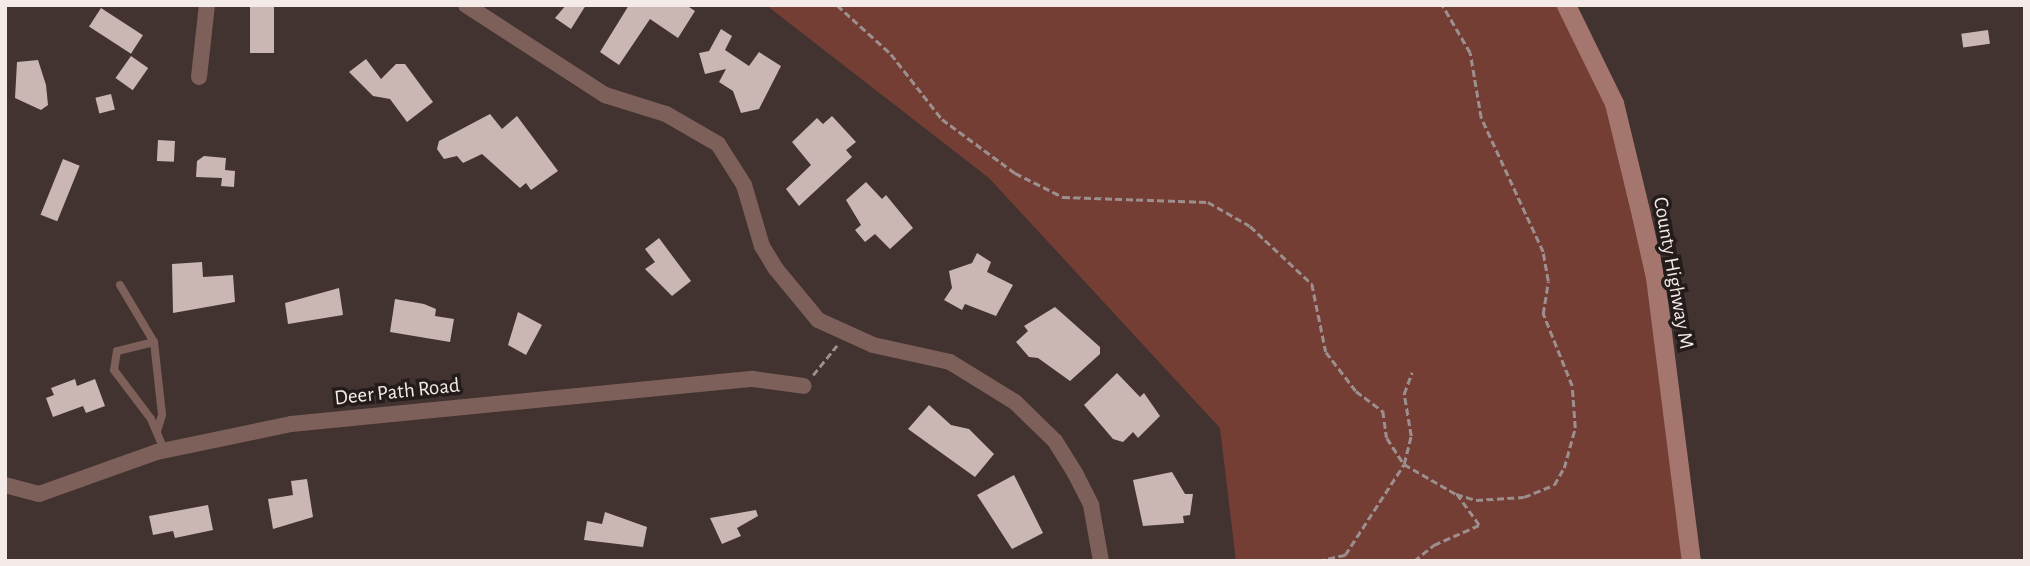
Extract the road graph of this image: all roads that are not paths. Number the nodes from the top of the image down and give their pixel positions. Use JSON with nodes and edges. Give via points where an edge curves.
{"nodes":[{"id":1,"x":208,"y":5,"type":"edge"},
{"id":2,"x":466,"y":5,"type":"edge"},
{"id":3,"x":1566,"y":5,"type":"edge"},
{"id":4,"x":199,"y":76,"type":"dead end"},
{"id":5,"x":120,"y":285,"type":"dead end"},
{"id":6,"x":154,"y":342,"type":"junction"},
{"id":7,"x":804,"y":386,"type":"road end"},
{"id":8,"x":157,"y":431,"type":"junction"},
{"id":9,"x":164,"y":450,"type":"junction"},
{"id":10,"x":5,"y":485,"type":"edge"},
{"id":11,"x":1101,"y":561,"type":"edge"},
{"id":12,"x":1691,"y":561,"type":"edge"}],
"edges":[{"from":1,"to":4,"type":"street"},
{"from":2,"to":11,"type":"street","via":[[605,95],[666,114],[718,144],[744,185],[758,235],[803,306],[845,336],[950,362],[1015,402],[1055,442],[1076,473],[1091,505]]},
{"from":3,"to":12,"type":"main road","name":"County Highway M","via":[[1614,103],[1633,179],[1655,278]]},
{"from":5,"to":6,"type":"lane"},
{"from":6,"to":8,"type":"lane","via":[[162,415]]},
{"from":6,"to":8,"type":"lane","via":[[117,351],[113,360],[118,379]]},
{"from":7,"to":9,"type":"street","name":"Deer Path Road","via":[[753,379],[570,395],[291,424]]},
{"from":8,"to":9,"type":"lane"},
{"from":9,"to":10,"type":"street","name":"Deer Path Road","via":[[39,494]]}]}
